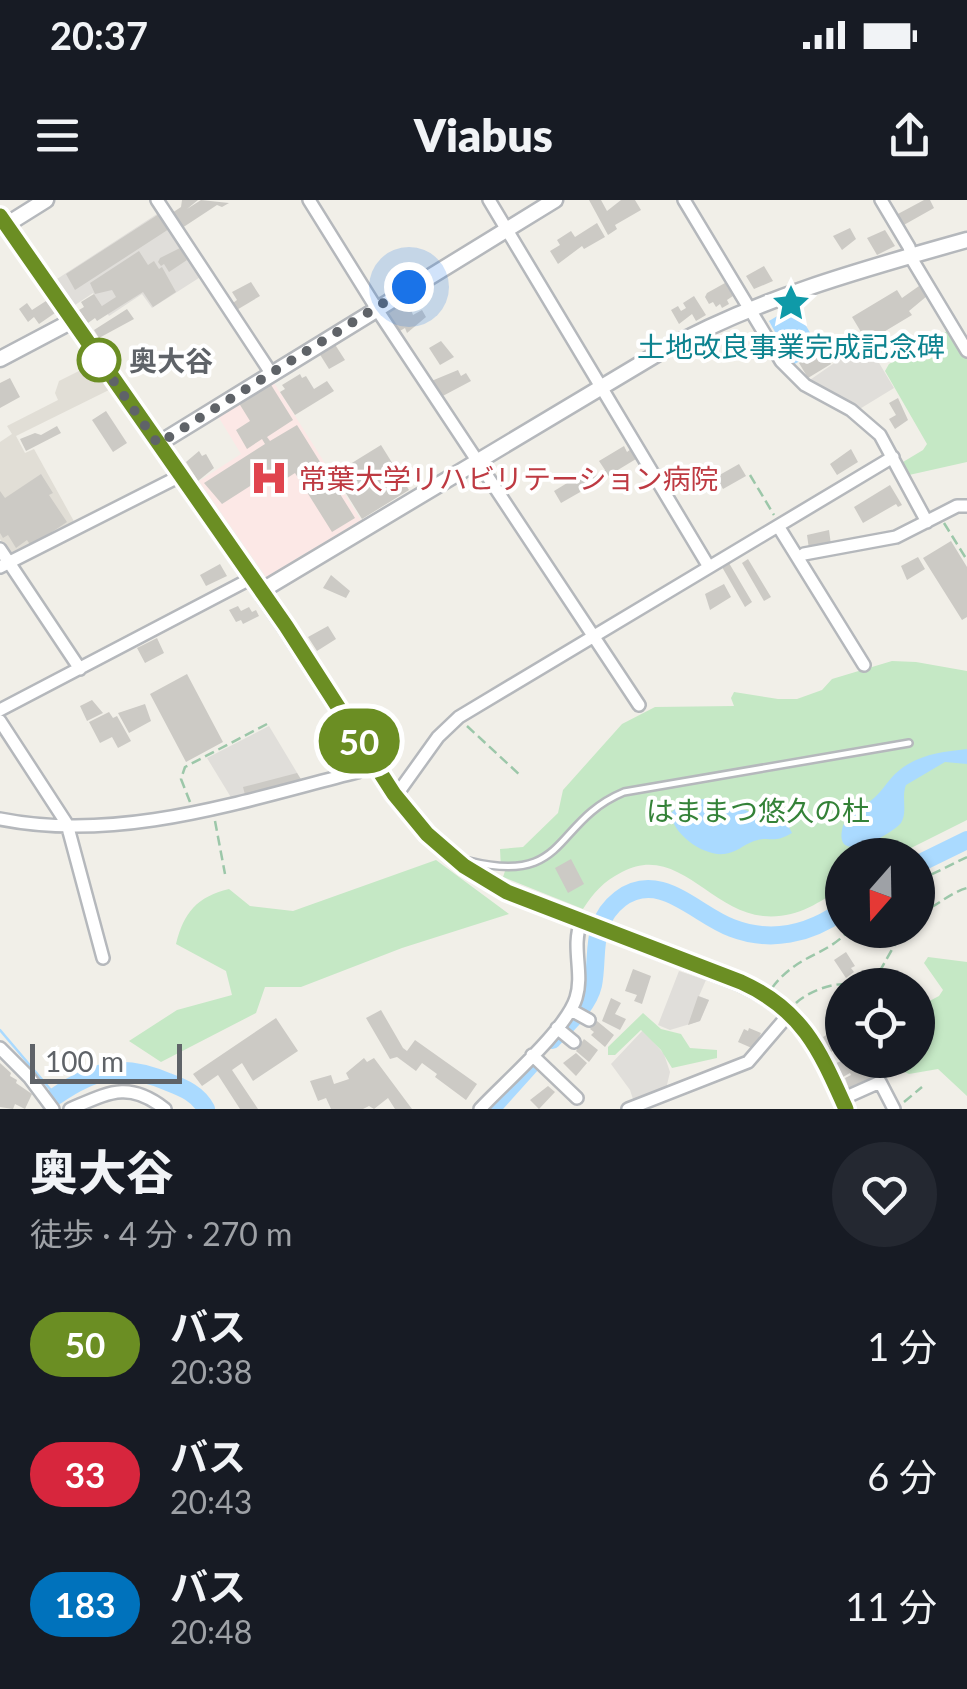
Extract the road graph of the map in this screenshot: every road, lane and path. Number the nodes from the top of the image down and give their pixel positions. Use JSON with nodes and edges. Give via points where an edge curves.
{"nodes":[{"id":1,"x":46,"y":200,"type":"edge"},
{"id":2,"x":157,"y":200,"type":"edge"},
{"id":3,"x":308,"y":200,"type":"edge"},
{"id":4,"x":489,"y":200,"type":"edge"},
{"id":5,"x":555,"y":200,"type":"edge"},
{"id":6,"x":684,"y":200,"type":"edge"},
{"id":7,"x":881,"y":200,"type":"edge"},
{"id":8,"x":3,"y":221,"type":"edge"},
{"id":9,"x":506,"y":229,"type":"junction"},
{"id":10,"x":967,"y":240,"type":"edge"},
{"id":11,"x":911,"y":256,"type":"junction"},
{"id":12,"x":376,"y":307,"type":"junction"},
{"id":13,"x":749,"y":308,"type":"junction"},
{"id":14,"x":72,"y":321,"type":"junction"},
{"id":15,"x":967,"y":351,"type":"edge"},
{"id":16,"x":0,"y":359,"type":"edge"},
{"id":17,"x":270,"y":373,"type":"junction"},
{"id":18,"x":601,"y":388,"type":"junction"},
{"id":19,"x":158,"y":444,"type":"junction"},
{"id":20,"x":893,"y":457,"type":"junction"},
{"id":21,"x":478,"y":462,"type":"junction"},
{"id":22,"x":180,"y":476,"type":"junction"},
{"id":23,"x":750,"y":476,"type":"dead end"},
{"id":24,"x":967,"y":506,"type":"edge"},
{"id":25,"x":940,"y":515,"type":"junction"},
{"id":26,"x":927,"y":522,"type":"junction"},
{"id":27,"x":779,"y":525,"type":"junction"},
{"id":28,"x":0,"y":548,"type":"edge"},
{"id":29,"x":798,"y":558,"type":"junction"},
{"id":30,"x":967,"y":560,"type":"edge"},
{"id":31,"x":5,"y":565,"type":"edge"},
{"id":32,"x":708,"y":567,"type":"junction"},
{"id":33,"x":256,"y":585,"type":"junction"},
{"id":34,"x":593,"y":636,"type":"junction"},
{"id":35,"x":864,"y":666,"type":"dead end"},
{"id":36,"x":80,"y":668,"type":"junction"},
{"id":37,"x":639,"y":706,"type":"dead end"},
{"id":38,"x":0,"y":710,"type":"edge"},
{"id":39,"x":459,"y":717,"type":"junction"},
{"id":40,"x":0,"y":721,"type":"edge"},
{"id":41,"x":267,"y":724,"type":"dead end"},
{"id":42,"x":909,"y":743,"type":"dead end"},
{"id":43,"x":372,"y":762,"type":"junction"},
{"id":44,"x":522,"y":776,"type":"dead end"},
{"id":45,"x":394,"y":794,"type":"junction"},
{"id":46,"x":212,"y":808,"type":"junction"},
{"id":47,"x":194,"y":812,"type":"junction"},
{"id":48,"x":0,"y":818,"type":"edge"},
{"id":49,"x":68,"y":824,"type":"junction"},
{"id":50,"x":451,"y":856,"type":"junction"},
{"id":51,"x":967,"y":857,"type":"edge"},
{"id":52,"x":514,"y":869,"type":"junction"},
{"id":53,"x":935,"y":873,"type":"edge"},
{"id":54,"x":225,"y":874,"type":"dead end"},
{"id":55,"x":967,"y":888,"type":"edge"},
{"id":56,"x":503,"y":890,"type":"junction"},
{"id":57,"x":935,"y":907,"type":"edge"},
{"id":58,"x":586,"y":923,"type":"junction"},
{"id":59,"x":825,"y":948,"type":"edge"},
{"id":60,"x":103,"y":958,"type":"dead end"},
{"id":61,"x":825,"y":988,"type":"edge"},
{"id":62,"x":767,"y":996,"type":"junction"},
{"id":63,"x":571,"y":1010,"type":"junction"},
{"id":64,"x":789,"y":1012,"type":"junction"},
{"id":65,"x":589,"y":1020,"type":"dead end"},
{"id":66,"x":557,"y":1028,"type":"junction"},
{"id":67,"x":574,"y":1042,"type":"dead end"},
{"id":68,"x":0,"y":1048,"type":"edge"},
{"id":69,"x":532,"y":1055,"type":"junction"},
{"id":70,"x":922,"y":1087,"type":"dead end"},
{"id":71,"x":577,"y":1098,"type":"dead end"},
{"id":72,"x":844,"y":1104,"type":"edge"},
{"id":73,"x":51,"y":1107,"type":"edge"},
{"id":74,"x":70,"y":1109,"type":"edge"},
{"id":75,"x":165,"y":1109,"type":"edge"},
{"id":76,"x":480,"y":1109,"type":"edge"},
{"id":77,"x":628,"y":1109,"type":"edge"},
{"id":78,"x":894,"y":1109,"type":"edge"}],
"edges":[{"from":1,"to":8,"type":"street"},
{"from":2,"to":17,"type":"street"},
{"from":3,"to":12,"type":"street"},
{"from":4,"to":9,"type":"street"},
{"from":5,"to":9,"type":"street"},
{"from":6,"to":13,"type":"street"},
{"from":7,"to":11,"type":"street"},
{"from":8,"to":14,"type":"main road"},
{"from":9,"to":12,"type":"street"},
{"from":9,"to":18,"type":"street"},
{"from":10,"to":11,"type":"street"},
{"from":11,"to":13,"type":"street"},
{"from":11,"to":15,"type":"street"},
{"from":12,"to":17,"type":"street"},
{"from":12,"to":21,"type":"street"},
{"from":13,"to":18,"type":"street"},
{"from":13,"to":20,"type":"street","via":[[788,370],[861,417]]},
{"from":14,"to":16,"type":"street"},
{"from":14,"to":19,"type":"main road"},
{"from":17,"to":19,"type":"street"},
{"from":18,"to":21,"type":"street"},
{"from":18,"to":32,"type":"street"},
{"from":19,"to":22,"type":"main road"},
{"from":20,"to":26,"type":"street"},
{"from":20,"to":27,"type":"street"},
{"from":21,"to":33,"type":"street"},
{"from":21,"to":34,"type":"street"},
{"from":22,"to":31,"type":"street"},
{"from":22,"to":33,"type":"main road"},
{"from":23,"to":27,"type":"path"},
{"from":24,"to":25,"type":"street"},
{"from":25,"to":26,"type":"street"},
{"from":25,"to":30,"type":"path"},
{"from":26,"to":29,"type":"street","via":[[896,537]]},
{"from":27,"to":29,"type":"street"},
{"from":27,"to":32,"type":"street"},
{"from":28,"to":31,"type":"street"},
{"from":29,"to":35,"type":"street"},
{"from":31,"to":36,"type":"street"},
{"from":32,"to":34,"type":"street"},
{"from":33,"to":36,"type":"street"},
{"from":33,"to":43,"type":"main road"},
{"from":34,"to":37,"type":"street"},
{"from":34,"to":39,"type":"street"},
{"from":36,"to":38,"type":"street"},
{"from":39,"to":44,"type":"path"},
{"from":39,"to":45,"type":"street"},
{"from":40,"to":49,"type":"street"},
{"from":41,"to":47,"type":"path","via":[[182,770]]},
{"from":42,"to":52,"type":"lane","via":[[624,792],[598,806],[553,852]]},
{"from":43,"to":45,"type":"main road"},
{"from":43,"to":46,"type":"street","via":[[357,772]]},
{"from":45,"to":50,"type":"main road"},
{"from":46,"to":47,"type":"street"},
{"from":46,"to":54,"type":"path"},
{"from":47,"to":49,"type":"street"},
{"from":48,"to":49,"type":"street"},
{"from":49,"to":60,"type":"street"},
{"from":50,"to":52,"type":"lane"},
{"from":50,"to":56,"type":"main road"},
{"from":51,"to":53,"type":"path"},
{"from":52,"to":56,"type":"lane"},
{"from":55,"to":57,"type":"path"},
{"from":56,"to":58,"type":"main road"},
{"from":58,"to":62,"type":"main road"},
{"from":58,"to":63,"type":"street","via":[[575,946],[579,981]]},
{"from":59,"to":62,"type":"path","via":[[794,964]]},
{"from":61,"to":64,"type":"path"},
{"from":62,"to":64,"type":"main road"},
{"from":63,"to":65,"type":"street"},
{"from":63,"to":66,"type":"street"},
{"from":64,"to":72,"type":"main road","via":[[818,1048]]},
{"from":64,"to":77,"type":"street","via":[[748,1062]]},
{"from":66,"to":67,"type":"street"},
{"from":66,"to":69,"type":"street"},
{"from":68,"to":73,"type":"street"},
{"from":69,"to":71,"type":"street"},
{"from":69,"to":76,"type":"street"},
{"from":70,"to":78,"type":"path"},
{"from":72,"to":78,"type":"street","via":[[880,1082]]},
{"from":74,"to":75,"type":"street","via":[[129,1090]]}]}
